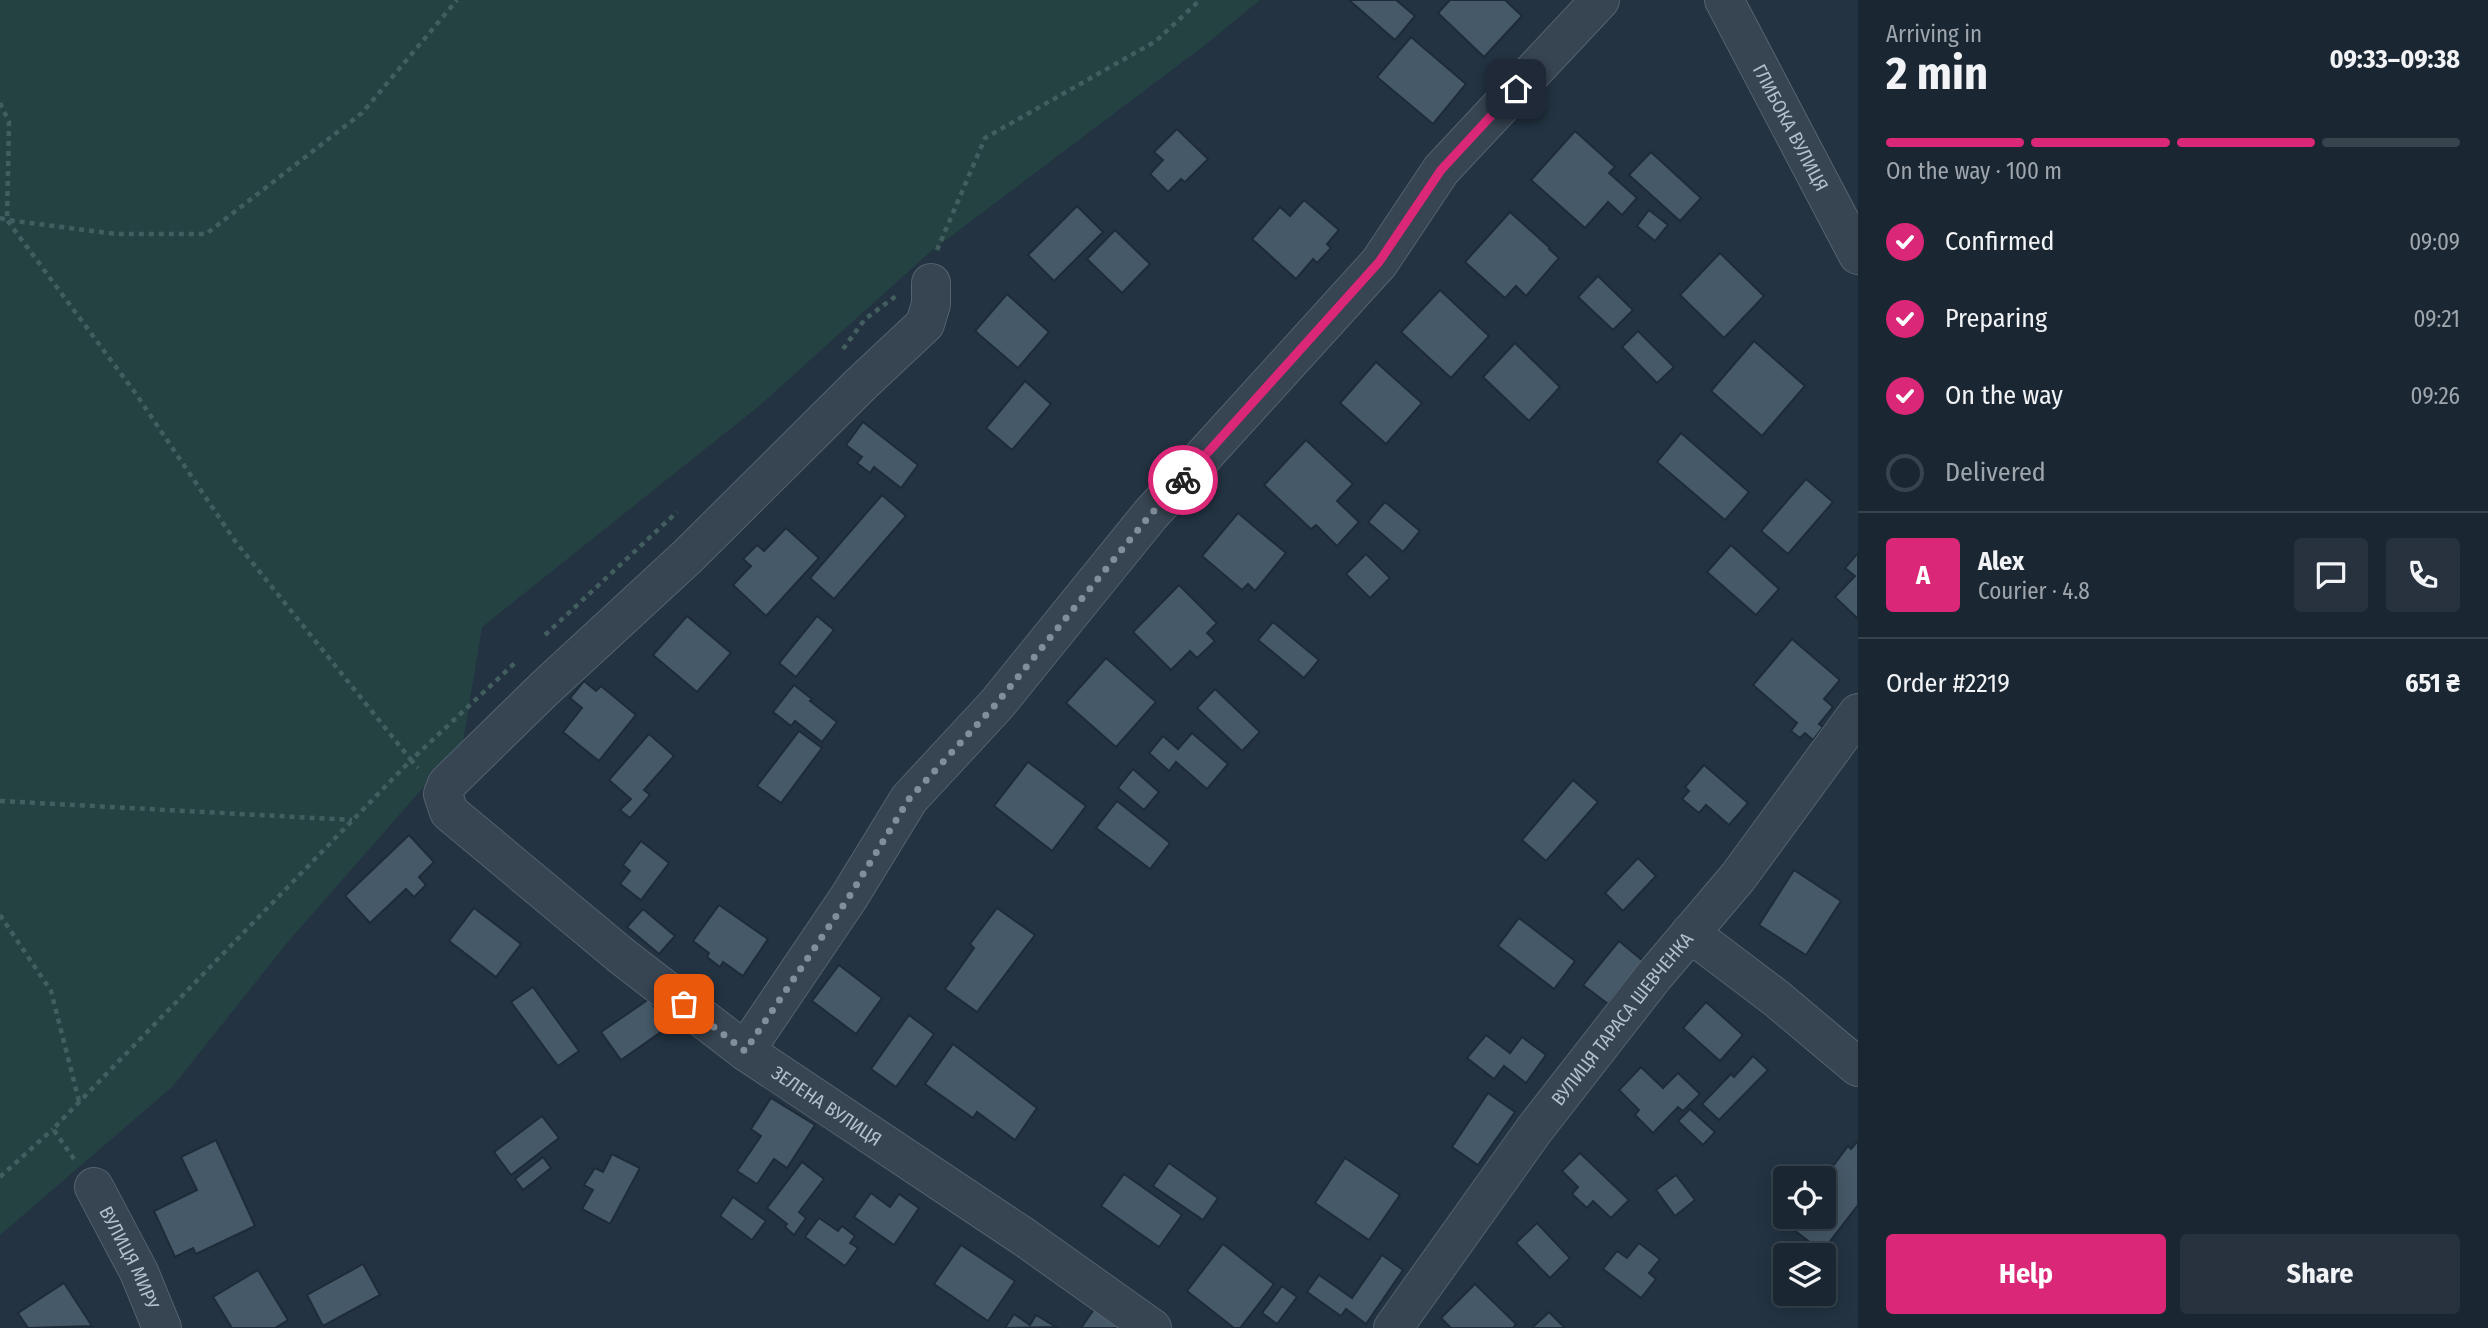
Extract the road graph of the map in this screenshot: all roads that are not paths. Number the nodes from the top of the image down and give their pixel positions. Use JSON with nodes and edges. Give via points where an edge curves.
{"nodes":[{"id":1,"x":1600,"y":0,"type":"edge"},
{"id":2,"x":1724,"y":0,"type":"edge"},
{"id":3,"x":1858,"y":255,"type":"edge"},
{"id":4,"x":923,"y":278,"type":"road end"},
{"id":5,"x":1858,"y":713,"type":"edge"},
{"id":6,"x":1690,"y":933,"type":"junction"},
{"id":7,"x":745,"y":1051,"type":"junction"},
{"id":8,"x":1858,"y":1067,"type":"edge"},
{"id":9,"x":94,"y":1187,"type":"road end"},
{"id":10,"x":162,"y":1328,"type":"edge"},
{"id":11,"x":1152,"y":1328,"type":"edge"},
{"id":12,"x":1392,"y":1328,"type":"edge"}],
"edges":[{"from":1,"to":7,"type":"street","via":[[1441,170],[1379,262],[1150,515],[996,704],[909,799]]},
{"from":2,"to":3,"type":"street","name":"ГЛИБОКА ВУЛИЦЯ"},
{"from":4,"to":7,"type":"street","name":"ЗЕЛЕНА ВУЛИЦЯ","via":[[931,304],[925,324],[447,784],[446,803],[623,957]]},
{"from":5,"to":6,"type":"street","name":"ВУЛИЦЯ ТАРАСА ШЕВЧЕНКА","via":[[1738,877]]},
{"from":6,"to":8,"type":"street"},
{"from":6,"to":12,"type":"street","name":"ВУЛИЦЯ ТАРАСА ШЕВЧЕНКА","via":[[1534,1130]]},
{"from":7,"to":11,"type":"street","name":"ЗЕЛЕНА ВУЛИЦЯ"},
{"from":9,"to":10,"type":"street","name":"ВУЛИЦЯ МИРУ","via":[[139,1272]]}]}
